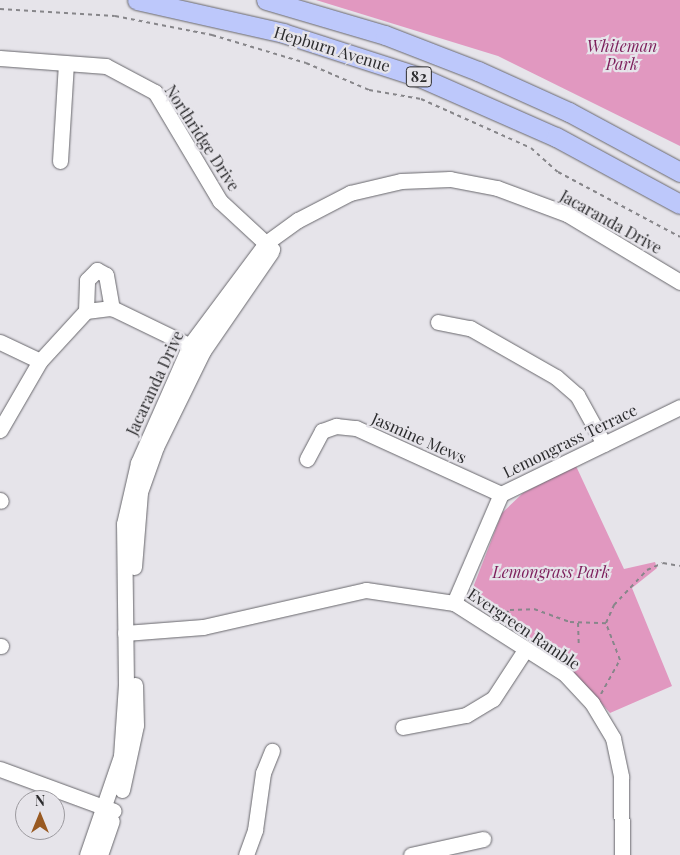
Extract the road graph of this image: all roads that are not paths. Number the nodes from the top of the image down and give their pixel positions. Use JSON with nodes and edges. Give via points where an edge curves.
{"nodes":[{"id":1,"x":137,"y":0,"type":"edge"},
{"id":2,"x":266,"y":0,"type":"edge"},
{"id":3,"x":0,"y":58,"type":"edge"},
{"id":4,"x":66,"y":63,"type":"junction"},
{"id":5,"x":60,"y":161,"type":"dead end"},
{"id":6,"x":680,"y":172,"type":"edge"},
{"id":7,"x":680,"y":204,"type":"edge"},
{"id":8,"x":270,"y":246,"type":"junction"},
{"id":9,"x":680,"y":282,"type":"edge"},
{"id":10,"x":680,"y":292,"type":"edge"},
{"id":11,"x":112,"y":308,"type":"junction"},
{"id":12,"x":86,"y":311,"type":"junction"},
{"id":13,"x":438,"y":322,"type":"dead end"},
{"id":14,"x":0,"y":342,"type":"edge"},
{"id":15,"x":196,"y":348,"type":"junction"},
{"id":16,"x":40,"y":361,"type":"junction"},
{"id":17,"x":680,"y":407,"type":"edge"},
{"id":18,"x":0,"y":430,"type":"edge"},
{"id":19,"x":604,"y":444,"type":"junction"},
{"id":20,"x":307,"y":459,"type":"dead end"},
{"id":21,"x":501,"y":494,"type":"junction"},
{"id":22,"x":454,"y":603,"type":"junction"},
{"id":23,"x":129,"y":633,"type":"junction"},
{"id":24,"x":525,"y":650,"type":"junction"},
{"id":25,"x":403,"y":727,"type":"dead end"},
{"id":26,"x":272,"y":751,"type":"dead end"},
{"id":27,"x":0,"y":769,"type":"edge"},
{"id":28,"x":111,"y":809,"type":"junction"},
{"id":29,"x":483,"y":840,"type":"dead end"},
{"id":30,"x":87,"y":855,"type":"edge"},
{"id":31,"x":100,"y":855,"type":"edge"},
{"id":32,"x":246,"y":855,"type":"edge"},
{"id":33,"x":411,"y":855,"type":"edge"},
{"id":34,"x":622,"y":855,"type":"edge"}],
"edges":[{"from":1,"to":7,"type":"main road","name":"Hepburn Avenue","number":"82","via":[[282,32],[422,78],[556,136]]},
{"from":2,"to":6,"type":"main road","name":"Hepburn Avenue","number":"82","via":[[385,35],[478,71],[569,112]]},
{"from":3,"to":4,"type":"street","name":"Northridge Drive"},
{"from":4,"to":5,"type":"street"},
{"from":4,"to":8,"type":"street","name":"Northridge Drive","via":[[106,66],[155,92],[220,200]]},
{"from":8,"to":9,"type":"street","name":"Jacaranda Drive","via":[[298,220],[350,194],[400,181],[450,180],[497,188],[567,214]]},
{"from":8,"to":10,"type":"street","name":"Jacaranda Drive","via":[[350,202],[384,192],[444,188],[489,194],[557,219]]},
{"from":8,"to":15,"type":"street","name":"Jacaranda Drive"},
{"from":11,"to":12,"type":"street"},
{"from":11,"to":12,"type":"street","via":[[106,275],[97,270],[87,280]]},
{"from":11,"to":15,"type":"street"},
{"from":12,"to":16,"type":"street"},
{"from":13,"to":19,"type":"street","via":[[470,328],[556,376],[577,395]]},
{"from":14,"to":16,"type":"street"},
{"from":15,"to":23,"type":"street","name":"Jacaranda Drive","via":[[140,492],[134,531]]},
{"from":16,"to":18,"type":"street"},
{"from":17,"to":19,"type":"street","name":"Lemongrass Terrace"},
{"from":19,"to":21,"type":"street","name":"Lemongrass Terrace"},
{"from":20,"to":21,"type":"street","name":"Jasmine Mews","via":[[322,431],[336,426],[356,428]]},
{"from":21,"to":22,"type":"street","name":"Lemongrass Terrace"},
{"from":22,"to":23,"type":"street","name":"Evergreen Ramble","via":[[366,590],[203,627]]},
{"from":22,"to":24,"type":"street","name":"Evergreen Ramble"},
{"from":23,"to":28,"type":"street","name":"Jacaranda Drive","via":[[136,725],[132,759]]},
{"from":24,"to":25,"type":"street","via":[[493,699],[466,715]]},
{"from":24,"to":34,"type":"street","name":"Evergreen Ramble","via":[[564,673],[592,702],[612,738],[622,777]]},
{"from":26,"to":32,"type":"street","via":[[263,773],[255,830]]},
{"from":27,"to":28,"type":"street"},
{"from":28,"to":30,"type":"street","name":"Jacaranda Drive"},
{"from":28,"to":31,"type":"street","name":"Jacaranda Drive"},
{"from":29,"to":33,"type":"street"}]}
